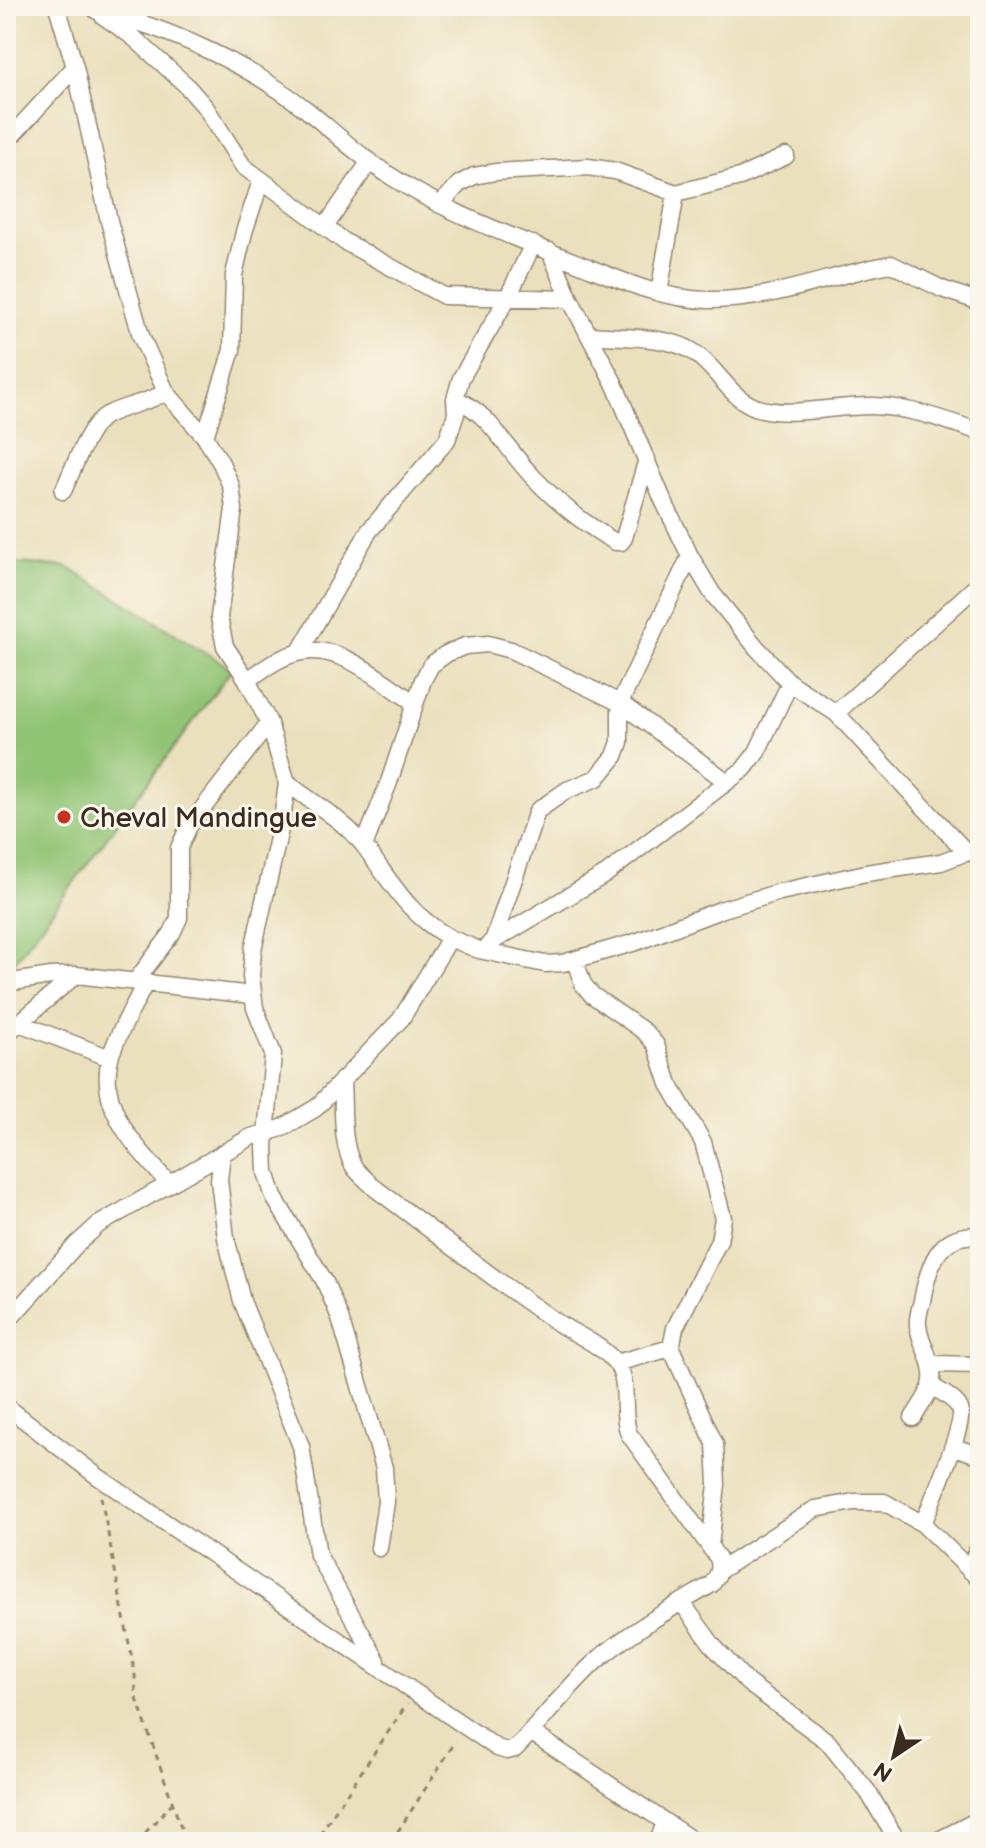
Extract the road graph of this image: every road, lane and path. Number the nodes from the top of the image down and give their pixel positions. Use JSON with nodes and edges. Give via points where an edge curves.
{"nodes":[{"id":1,"x":57,"y":6,"type":"edge"},
{"id":2,"x":93,"y":9,"type":"edge"},
{"id":3,"x":75,"y":67,"type":"junction"},
{"id":4,"x":6,"y":142,"type":"edge"},
{"id":5,"x":786,"y":156,"type":"dead end"},
{"id":6,"x":370,"y":161,"type":"junction"},
{"id":7,"x":261,"y":181,"type":"junction"},
{"id":8,"x":676,"y":193,"type":"junction"},
{"id":9,"x":440,"y":205,"type":"junction"},
{"id":10,"x":325,"y":227,"type":"junction"},
{"id":11,"x":533,"y":244,"type":"junction"},
{"id":12,"x":550,"y":251,"type":"junction"},
{"id":13,"x":659,"y":293,"type":"junction"},
{"id":14,"x":507,"y":299,"type":"junction"},
{"id":15,"x":570,"y":299,"type":"junction"},
{"id":16,"x":980,"y":302,"type":"edge"},
{"id":17,"x":590,"y":335,"type":"junction"},
{"id":18,"x":166,"y":392,"type":"junction"},
{"id":19,"x":455,"y":399,"type":"junction"},
{"id":20,"x":980,"y":432,"type":"edge"},
{"id":21,"x":205,"y":437,"type":"junction"},
{"id":22,"x":647,"y":459,"type":"junction"},
{"id":23,"x":63,"y":491,"type":"dead end"},
{"id":24,"x":690,"y":556,"type":"junction"},
{"id":25,"x":980,"y":583,"type":"edge"},
{"id":26,"x":300,"y":651,"type":"junction"},
{"id":27,"x":247,"y":680,"type":"junction"},
{"id":28,"x":790,"y":683,"type":"junction"},
{"id":29,"x":415,"y":703,"type":"junction"},
{"id":30,"x":620,"y":703,"type":"junction"},
{"id":31,"x":836,"y":713,"type":"junction"},
{"id":32,"x":269,"y":723,"type":"junction"},
{"id":33,"x":726,"y":781,"type":"junction"},
{"id":34,"x":287,"y":783,"type":"junction"},
{"id":35,"x":364,"y":846,"type":"junction"},
{"id":36,"x":973,"y":850,"type":"edge"},
{"id":37,"x":450,"y":938,"type":"junction"},
{"id":38,"x":486,"y":945,"type":"junction"},
{"id":39,"x":575,"y":961,"type":"junction"},
{"id":40,"x":76,"y":975,"type":"junction"},
{"id":41,"x":6,"y":983,"type":"edge"},
{"id":42,"x":140,"y":983,"type":"junction"},
{"id":43,"x":252,"y":995,"type":"junction"},
{"id":44,"x":13,"y":1021,"type":"edge"},
{"id":45,"x":6,"y":1034,"type":"edge"},
{"id":46,"x":110,"y":1058,"type":"junction"},
{"id":47,"x":342,"y":1080,"type":"junction"},
{"id":48,"x":267,"y":1132,"type":"junction"},
{"id":49,"x":222,"y":1153,"type":"junction"},
{"id":50,"x":169,"y":1184,"type":"junction"},
{"id":51,"x":980,"y":1236,"type":"edge"},
{"id":52,"x":6,"y":1323,"type":"edge"},
{"id":53,"x":671,"y":1348,"type":"junction"},
{"id":54,"x":616,"y":1363,"type":"junction"},
{"id":55,"x":931,"y":1364,"type":"junction"},
{"id":56,"x":980,"y":1365,"type":"edge"},
{"id":57,"x":931,"y":1385,"type":"junction"},
{"id":58,"x":6,"y":1406,"type":"edge"},
{"id":59,"x":913,"y":1418,"type":"dead end"},
{"id":60,"x":954,"y":1447,"type":"junction"},
{"id":61,"x":980,"y":1449,"type":"edge"},
{"id":62,"x":97,"y":1476,"type":"junction"},
{"id":63,"x":923,"y":1524,"type":"junction"},
{"id":64,"x":980,"y":1543,"type":"edge"},
{"id":65,"x":710,"y":1547,"type":"junction"},
{"id":66,"x":379,"y":1548,"type":"dead end"},
{"id":67,"x":719,"y":1571,"type":"junction"},
{"id":68,"x":975,"y":1575,"type":"edge"},
{"id":69,"x":682,"y":1603,"type":"junction"},
{"id":70,"x":380,"y":1666,"type":"junction"},
{"id":71,"x":416,"y":1690,"type":"junction"},
{"id":72,"x":466,"y":1726,"type":"junction"},
{"id":73,"x":531,"y":1732,"type":"junction"},
{"id":74,"x":173,"y":1802,"type":"junction"},
{"id":75,"x":980,"y":1819,"type":"edge"},
{"id":76,"x":665,"y":1822,"type":"junction"},
{"id":77,"x":137,"y":1842,"type":"edge"},
{"id":78,"x":186,"y":1842,"type":"edge"},
{"id":79,"x":311,"y":1842,"type":"edge"},
{"id":80,"x":391,"y":1842,"type":"edge"},
{"id":81,"x":658,"y":1842,"type":"edge"},
{"id":82,"x":695,"y":1842,"type":"edge"},
{"id":83,"x":898,"y":1842,"type":"edge"},
{"id":84,"x":935,"y":1842,"type":"edge"}],
"edges":[{"from":1,"to":3,"type":"street"},
{"from":2,"to":6,"type":"street","via":[[170,33],[218,57],[278,90]]},
{"from":2,"to":7,"type":"street","via":[[185,84],[243,166]]},
{"from":3,"to":4,"type":"street"},
{"from":3,"to":18,"type":"street","via":[[141,336]]},
{"from":5,"to":8,"type":"street","via":[[740,177]]},
{"from":6,"to":9,"type":"street"},
{"from":6,"to":10,"type":"street"},
{"from":7,"to":10,"type":"street"},
{"from":7,"to":21,"type":"street","via":[[234,275],[232,350]]},
{"from":8,"to":9,"type":"street","via":[[588,167],[474,176]]},
{"from":8,"to":13,"type":"street"},
{"from":9,"to":11,"type":"street"},
{"from":10,"to":14,"type":"street","via":[[444,296]]},
{"from":11,"to":12,"type":"street"},
{"from":11,"to":14,"type":"street"},
{"from":12,"to":13,"type":"street"},
{"from":12,"to":15,"type":"street"},
{"from":13,"to":16,"type":"street","via":[[711,300],[779,292],[891,264]]},
{"from":14,"to":15,"type":"street"},
{"from":14,"to":19,"type":"street","via":[[461,378]]},
{"from":15,"to":17,"type":"street"},
{"from":17,"to":20,"type":"street","via":[[674,343],[702,359],[745,403],[763,409],[906,409]]},
{"from":17,"to":22,"type":"street"},
{"from":18,"to":21,"type":"street"},
{"from":18,"to":23,"type":"street","via":[[105,415],[92,430]]},
{"from":19,"to":22,"type":"street","via":[[481,414],[518,462],[571,514],[615,542],[624,538]]},
{"from":19,"to":26,"type":"street","via":[[447,440],[369,531]]},
{"from":21,"to":27,"type":"street","via":[[231,486],[234,509],[220,631]]},
{"from":22,"to":24,"type":"street"},
{"from":24,"to":28,"type":"street","via":[[712,593]]},
{"from":24,"to":30,"type":"street"},
{"from":25,"to":31,"type":"street"},
{"from":26,"to":27,"type":"street"},
{"from":26,"to":29,"type":"street","via":[[336,655]]},
{"from":27,"to":32,"type":"street"},
{"from":28,"to":31,"type":"street"},
{"from":28,"to":33,"type":"street","via":[[757,752]]},
{"from":29,"to":30,"type":"street","via":[[431,665],[465,646],[488,644]]},
{"from":29,"to":35,"type":"street"},
{"from":30,"to":33,"type":"street"},
{"from":30,"to":38,"type":"street","via":[[620,742],[610,765],[597,778],[537,811]]},
{"from":31,"to":36,"type":"street"},
{"from":32,"to":34,"type":"street"},
{"from":32,"to":42,"type":"street","via":[[189,826],[179,848],[179,918]]},
{"from":33,"to":38,"type":"street","via":[[606,874]]},
{"from":34,"to":35,"type":"street"},
{"from":34,"to":43,"type":"street","via":[[253,950]]},
{"from":35,"to":37,"type":"street","via":[[407,906]]},
{"from":36,"to":39,"type":"street","via":[[941,862],[780,892]]},
{"from":37,"to":38,"type":"street"},
{"from":37,"to":47,"type":"street","via":[[401,1019]]},
{"from":38,"to":39,"type":"street","via":[[545,964]]},
{"from":39,"to":53,"type":"street","via":[[592,995],[656,1045],[669,1084],[703,1142],[723,1218],[719,1241],[675,1328]]},
{"from":40,"to":41,"type":"street"},
{"from":40,"to":42,"type":"street"},
{"from":40,"to":44,"type":"street"},
{"from":42,"to":43,"type":"street"},
{"from":42,"to":46,"type":"street"},
{"from":43,"to":48,"type":"street","via":[[273,1054]]},
{"from":44,"to":45,"type":"street"},
{"from":44,"to":46,"type":"street"},
{"from":46,"to":50,"type":"street","via":[[108,1093],[116,1118]]},
{"from":47,"to":48,"type":"street","via":[[305,1116]]},
{"from":47,"to":54,"type":"street","via":[[346,1141],[356,1170]]},
{"from":48,"to":49,"type":"street"},
{"from":48,"to":66,"type":"street","via":[[266,1172],[274,1197],[325,1282],[340,1318],[384,1468],[386,1502]]},
{"from":49,"to":50,"type":"street"},
{"from":49,"to":70,"type":"street","via":[[219,1180],[226,1238],[242,1301],[301,1446],[318,1555]]},
{"from":50,"to":52,"type":"street","via":[[98,1225]]},
{"from":51,"to":55,"type":"street","via":[[953,1240],[935,1255],[927,1271],[917,1324]]},
{"from":53,"to":54,"type":"street"},
{"from":53,"to":65,"type":"street","via":[[715,1444]]},
{"from":54,"to":65,"type":"street","via":[[629,1434]]},
{"from":55,"to":56,"type":"street"},
{"from":55,"to":57,"type":"street"},
{"from":57,"to":59,"type":"street"},
{"from":57,"to":60,"type":"street","via":[[962,1414]]},
{"from":58,"to":62,"type":"street"},
{"from":60,"to":61,"type":"street","via":[[968,1453]]},
{"from":60,"to":63,"type":"street"},
{"from":62,"to":70,"type":"street"},
{"from":62,"to":74,"type":"path","via":[[136,1696]]},
{"from":63,"to":67,"type":"street","via":[[884,1502],[815,1509]]},
{"from":63,"to":68,"type":"street"},
{"from":64,"to":68,"type":"street"},
{"from":65,"to":67,"type":"street"},
{"from":67,"to":69,"type":"street","via":[[712,1584]]},
{"from":69,"to":73,"type":"street","via":[[597,1661]]},
{"from":69,"to":83,"type":"street","via":[[748,1683],[827,1741],[868,1792]]},
{"from":70,"to":71,"type":"street"},
{"from":71,"to":72,"type":"street"},
{"from":71,"to":79,"type":"path"},
{"from":72,"to":73,"type":"street","via":[[507,1751]]},
{"from":72,"to":80,"type":"path"},
{"from":73,"to":76,"type":"street"},
{"from":74,"to":77,"type":"path"},
{"from":74,"to":78,"type":"path"},
{"from":75,"to":84,"type":"street"},
{"from":76,"to":81,"type":"street"},
{"from":76,"to":82,"type":"street"}]}
